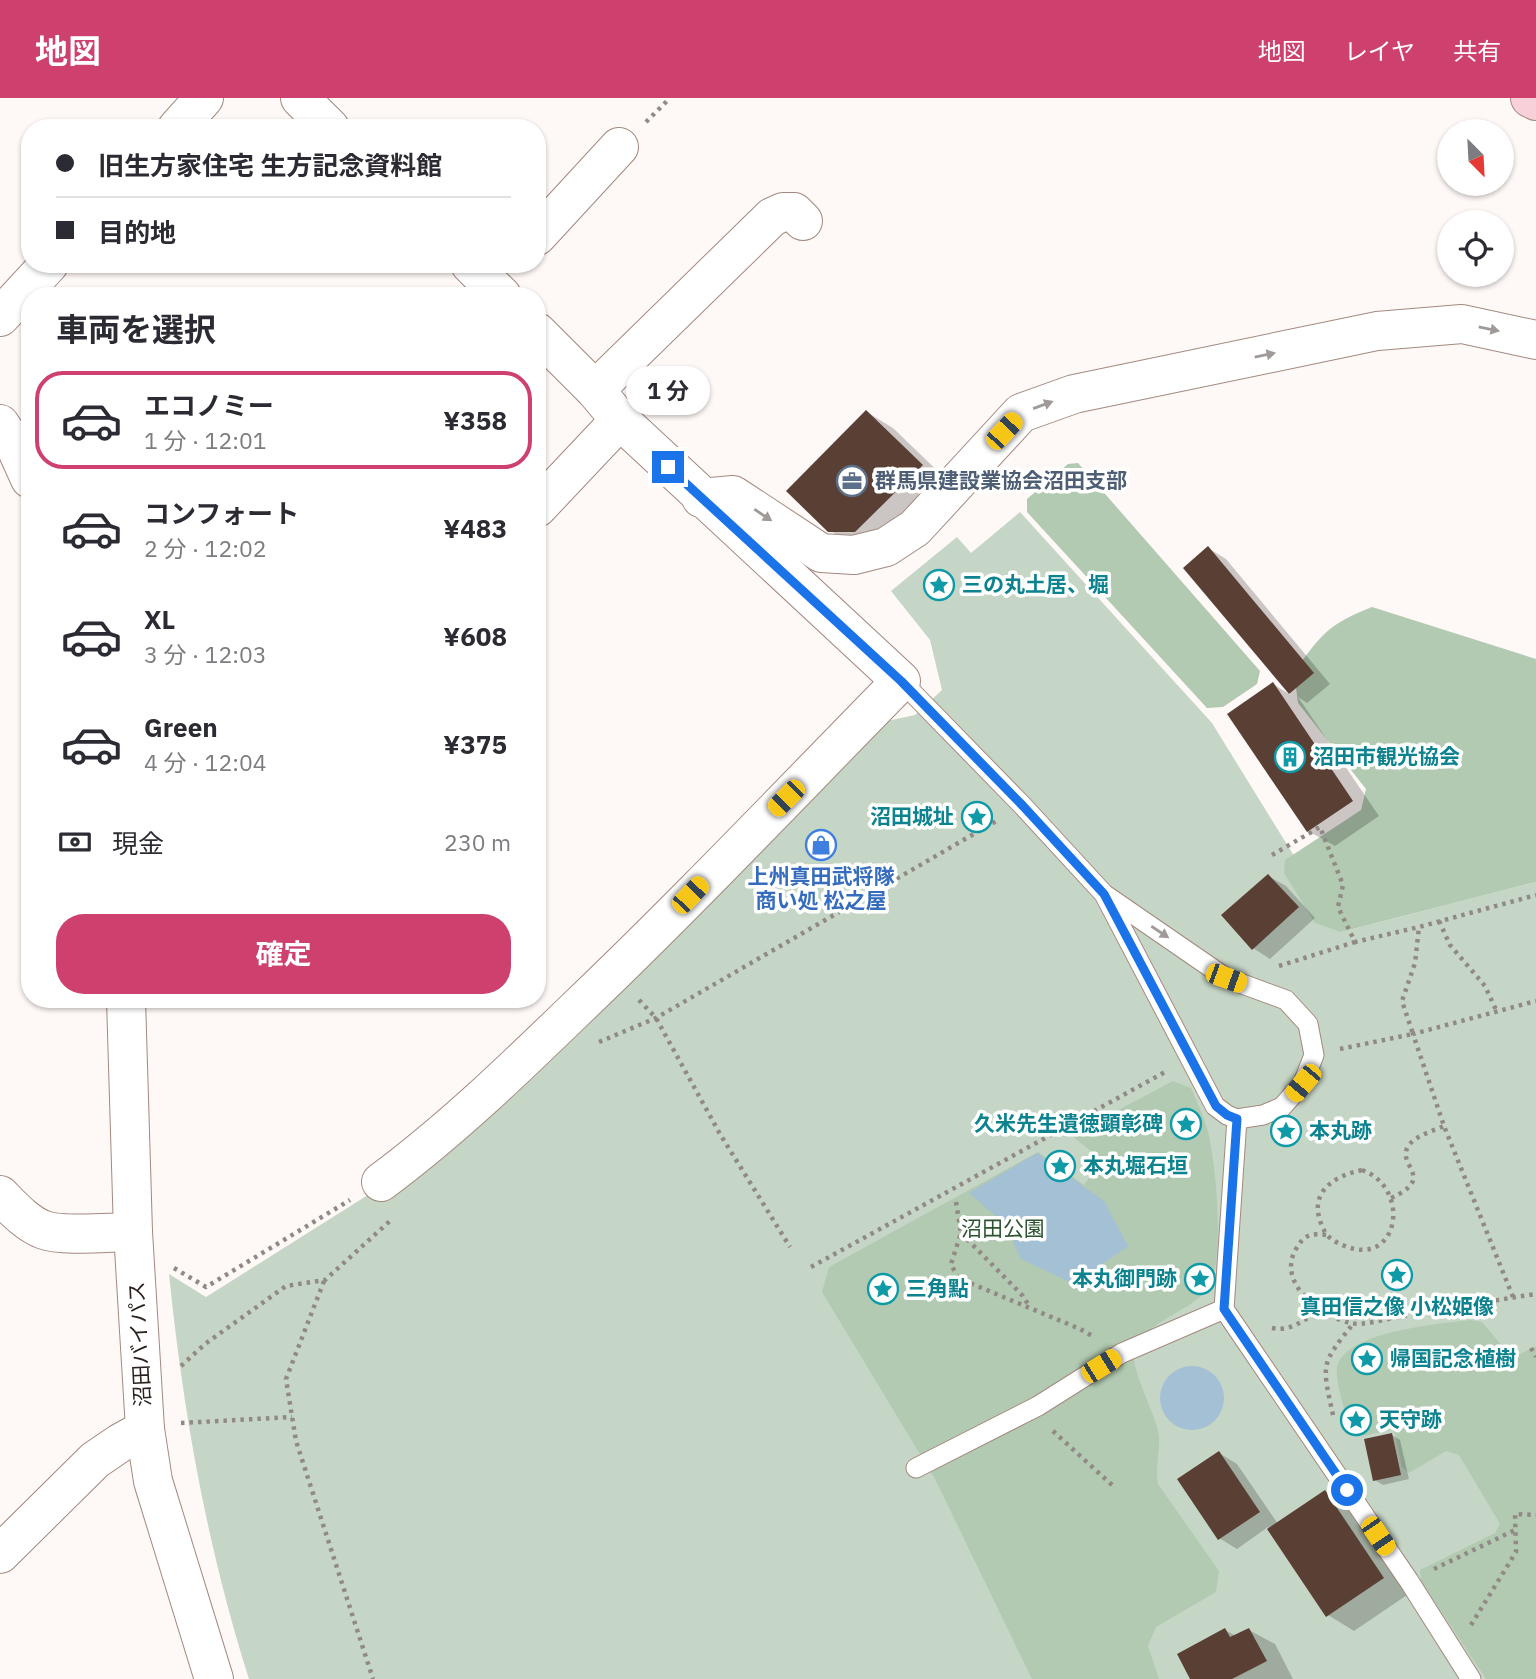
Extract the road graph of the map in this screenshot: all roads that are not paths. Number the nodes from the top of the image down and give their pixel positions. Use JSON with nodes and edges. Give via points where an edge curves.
{"nodes":[{"id":1,"x":204,"y":98,"type":"edge"},
{"id":2,"x":300,"y":98,"type":"edge"},
{"id":3,"x":1530,"y":98,"type":"edge"},
{"id":4,"x":1536,"y":102,"type":"edge"},
{"id":5,"x":185,"y":119,"type":"edge"},
{"id":6,"x":321,"y":119,"type":"edge"},
{"id":7,"x":620,"y":147,"type":"dead end"},
{"id":8,"x":803,"y":221,"type":"dead end"},
{"id":9,"x":546,"y":226,"type":"edge"},
{"id":10,"x":41,"y":273,"type":"edge"},
{"id":11,"x":28,"y":287,"type":"edge"},
{"id":12,"x":21,"y":294,"type":"edge"},
{"id":13,"x":0,"y":317,"type":"edge"},
{"id":14,"x":1536,"y":340,"type":"edge"},
{"id":15,"x":546,"y":341,"type":"edge"},
{"id":16,"x":595,"y":390,"type":"junction"},
{"id":17,"x":620,"y":420,"type":"junction"},
{"id":18,"x":0,"y":424,"type":"edge"},
{"id":19,"x":21,"y":459,"type":"edge"},
{"id":20,"x":546,"y":498,"type":"edge"},
{"id":21,"x":701,"y":498,"type":"junction"},
{"id":22,"x":901,"y":681,"type":"junction"},
{"id":23,"x":1104,"y":894,"type":"junction"},
{"id":24,"x":127,"y":1008,"type":"edge"},
{"id":25,"x":1237,"y":1119,"type":"junction"},
{"id":26,"x":0,"y":1195,"type":"edge"},
{"id":27,"x":389,"y":1198,"type":"road end"},
{"id":28,"x":133,"y":1232,"type":"junction"},
{"id":29,"x":1224,"y":1309,"type":"junction"},
{"id":30,"x":163,"y":1426,"type":"junction"},
{"id":31,"x":916,"y":1468,"type":"dead end"},
{"id":32,"x":0,"y":1554,"type":"edge"},
{"id":33,"x":214,"y":1679,"type":"edge"},
{"id":34,"x":1471,"y":1679,"type":"edge"}],
"edges":[{"from":1,"to":5,"type":"street"},
{"from":2,"to":6,"type":"street"},
{"from":3,"to":4,"type":"main road"},
{"from":7,"to":9,"type":"street"},
{"from":8,"to":16,"type":"street","via":[[794,212],[772,217]]},
{"from":10,"to":11,"type":"street"},
{"from":12,"to":13,"type":"street"},
{"from":21,"to":14,"type":"street","one_way":true,"via":[[733,495],[821,553],[854,555],[886,547],[915,528],[1021,413],[1074,394],[1377,331],[1462,324]]},
{"from":15,"to":16,"type":"street"},
{"from":16,"to":17,"type":"street"},
{"from":17,"to":20,"type":"street"},
{"from":17,"to":21,"type":"street"},
{"from":18,"to":19,"type":"street"},
{"from":21,"to":22,"type":"street"},
{"from":22,"to":23,"type":"lane"},
{"from":22,"to":27,"type":"street","via":[[613,973],[438,1138]]},
{"from":23,"to":25,"type":"lane","via":[[1216,1106]]},
{"from":23,"to":25,"type":"lane","one_way":true,"via":[[1226,978],[1286,1000],[1308,1024],[1314,1055],[1303,1083],[1282,1107]]},
{"from":24,"to":28,"type":"street","name":"沼田バイパス"},
{"from":25,"to":29,"type":"lane"},
{"from":26,"to":28,"type":"street","via":[[44,1230]]},
{"from":28,"to":30,"type":"street","name":"沼田バイパス"},
{"from":29,"to":31,"type":"lane","via":[[1122,1353],[1038,1406]]},
{"from":29,"to":34,"type":"lane"},
{"from":30,"to":32,"type":"street","via":[[120,1443],[95,1460]]},
{"from":30,"to":33,"type":"street","name":"沼田バイパス","via":[[153,1481]]}]}
